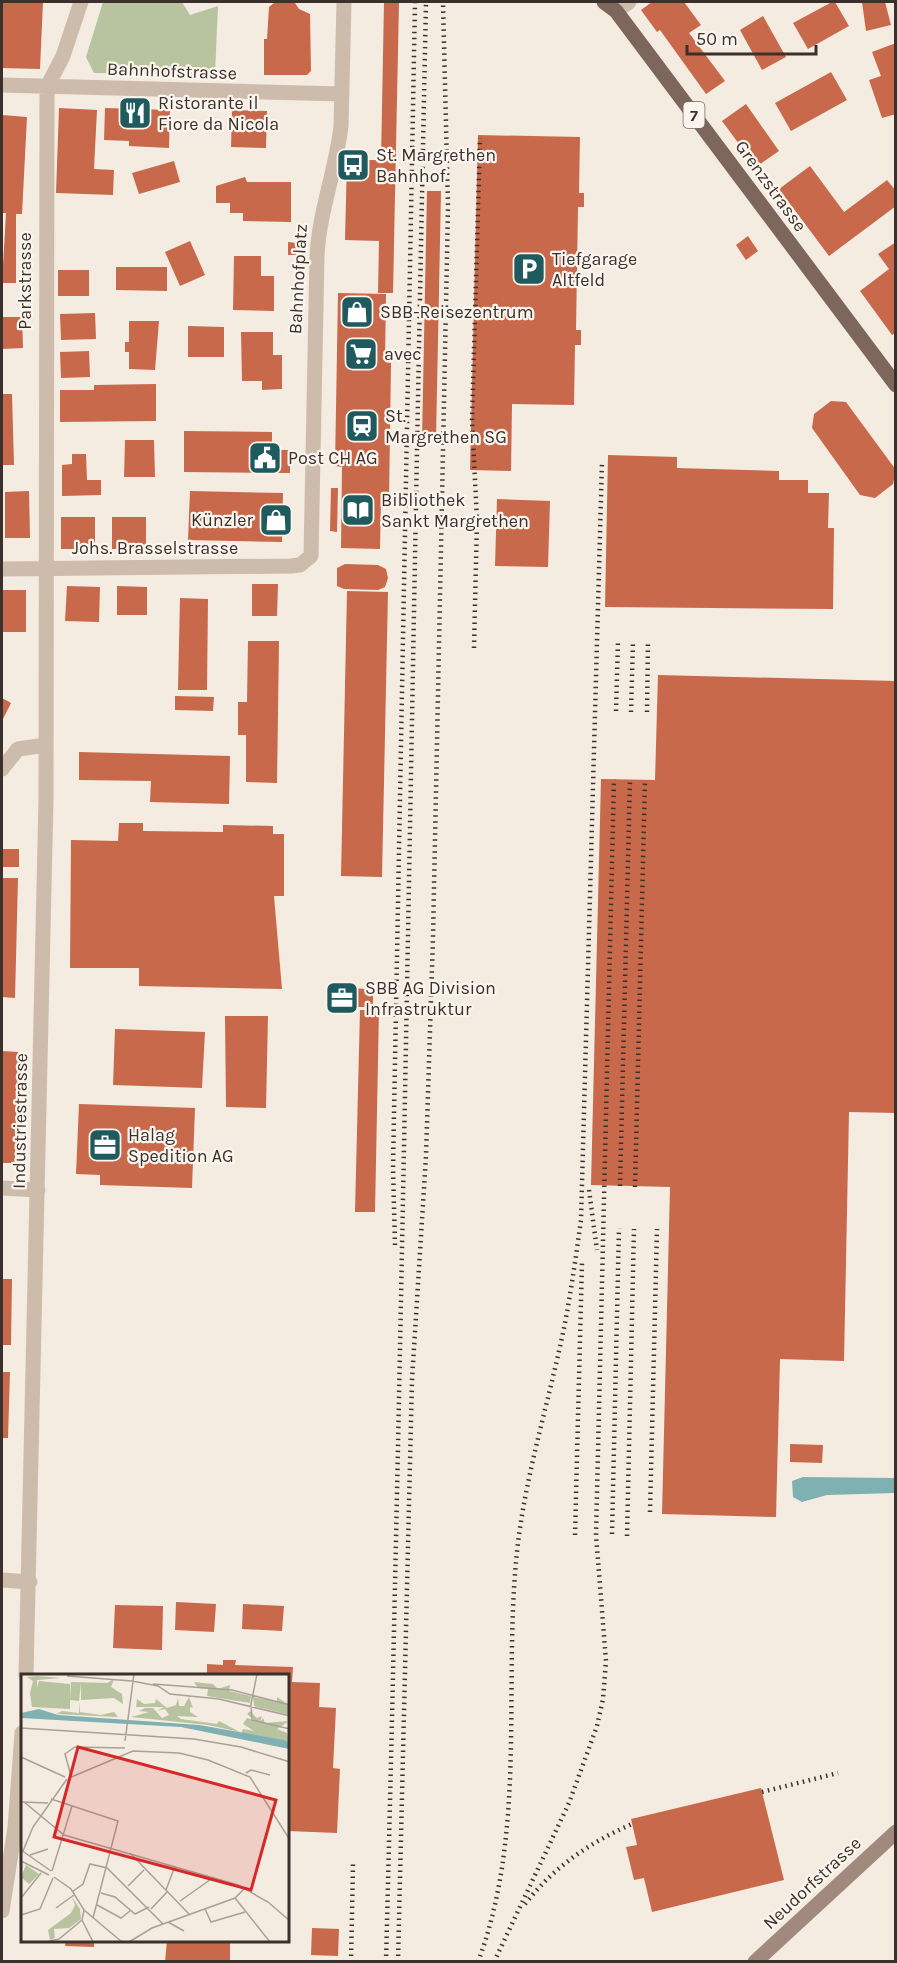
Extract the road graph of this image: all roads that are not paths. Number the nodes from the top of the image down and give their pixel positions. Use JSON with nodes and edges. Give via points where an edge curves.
{"nodes":[{"id":1,"x":81,"y":2,"type":"edge"},
{"id":2,"x":344,"y":2,"type":"edge"},
{"id":3,"x":629,"y":2,"type":"edge"},
{"id":4,"x":611,"y":5,"type":"edge"},
{"id":5,"x":2,"y":85,"type":"edge"},
{"id":6,"x":47,"y":87,"type":"junction"},
{"id":7,"x":342,"y":94,"type":"junction"},
{"id":8,"x":896,"y":385,"type":"edge"},
{"id":9,"x":308,"y":560,"type":"joint"},
{"id":10,"x":47,"y":568,"type":"junction"},
{"id":11,"x":2,"y":569,"type":"edge"},
{"id":12,"x":46,"y":745,"type":"junction"},
{"id":13,"x":2,"y":769,"type":"edge"},
{"id":14,"x":2,"y":1188,"type":"edge"},
{"id":15,"x":38,"y":1190,"type":"junction"},
{"id":16,"x":2,"y":1580,"type":"edge"},
{"id":17,"x":30,"y":1582,"type":"junction"},
{"id":18,"x":26,"y":1674,"type":"edge"},
{"id":19,"x":21,"y":1747,"type":"edge"},
{"id":20,"x":896,"y":1832,"type":"edge"},
{"id":21,"x":3,"y":1896,"type":"edge"},
{"id":22,"x":2,"y":1911,"type":"edge"},
{"id":23,"x":755,"y":1962,"type":"edge"}],
"edges":[{"from":1,"to":6,"type":"street","name":"Parkstrasse","via":[[63,56]]},
{"from":2,"to":7,"type":"street","name":"Bahnhofplatz"},
{"from":3,"to":4,"type":"street"},
{"from":4,"to":8,"type":"main road","name":"Grenzstrasse","number":"7"},
{"from":5,"to":6,"type":"street","name":"Bahnhofstrasse"},
{"from":6,"to":7,"type":"street","name":"Bahnhofstrasse"},
{"from":6,"to":10,"type":"street","name":"Parkstrasse"},
{"from":7,"to":9,"type":"street","name":"Bahnhofplatz","via":[[339,147],[318,239],[313,550]]},
{"from":9,"to":10,"type":"street","name":"Johs. Brasselstrasse","via":[[291,566]]},
{"from":10,"to":11,"type":"street","name":"Johs. Brasselstrasse"},
{"from":10,"to":12,"type":"street","name":"Industriestrasse"},
{"from":12,"to":13,"type":"street","via":[[18,749]]},
{"from":12,"to":15,"type":"street","name":"Industriestrasse"},
{"from":14,"to":15,"type":"street"},
{"from":15,"to":17,"type":"street","name":"Industriestrasse"},
{"from":16,"to":17,"type":"street"},
{"from":17,"to":18,"type":"street","name":"Industriestrasse"},
{"from":19,"to":21,"type":"street","via":[[15,1828]]},
{"from":20,"to":23,"type":"main road","name":"Neudorfstrasse"},
{"from":21,"to":22,"type":"street"}]}
